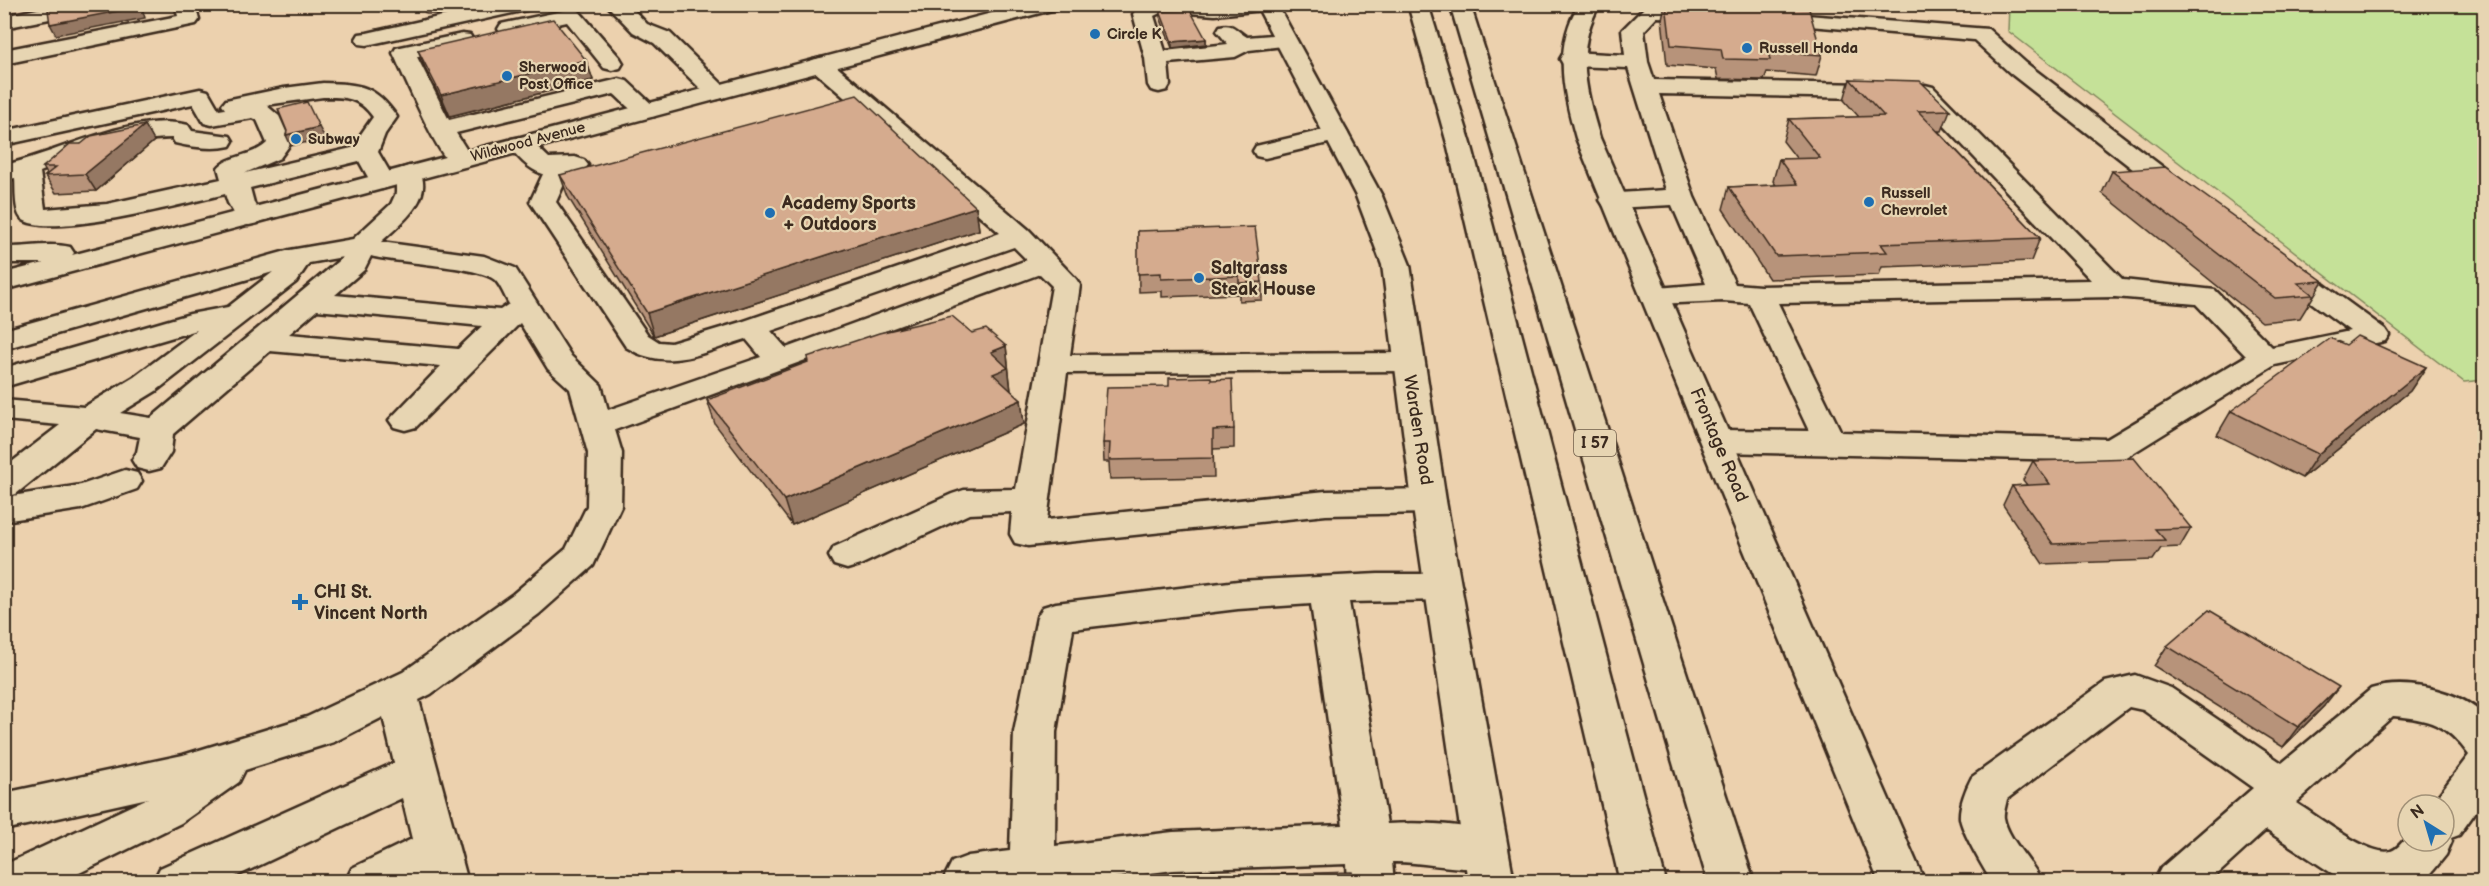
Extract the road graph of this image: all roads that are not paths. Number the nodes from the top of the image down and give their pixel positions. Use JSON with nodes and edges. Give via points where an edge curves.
{"nodes":[{"id":1,"x":41,"y":4,"type":"edge"},
{"id":2,"x":95,"y":4,"type":"edge"},
{"id":3,"x":185,"y":4,"type":"edge"},
{"id":4,"x":526,"y":4,"type":"edge"},
{"id":5,"x":616,"y":4,"type":"edge"},
{"id":6,"x":645,"y":4,"type":"edge"},
{"id":7,"x":1052,"y":4,"type":"edge"},
{"id":8,"x":1265,"y":4,"type":"edge"},
{"id":9,"x":1289,"y":4,"type":"edge"},
{"id":10,"x":1418,"y":4,"type":"edge"},
{"id":11,"x":1460,"y":4,"type":"edge"},
{"id":12,"x":1590,"y":4,"type":"edge"},
{"id":13,"x":1731,"y":4,"type":"edge"},
{"id":14,"x":1163,"y":5,"type":"edge"},
{"id":15,"x":1215,"y":9,"type":"junction"},
{"id":16,"x":10,"y":12,"type":"edge"},
{"id":17,"x":1698,"y":12,"type":"junction"},
{"id":18,"x":662,"y":38,"type":"junction"},
{"id":19,"x":367,"y":39,"type":"dead end"},
{"id":20,"x":1284,"y":40,"type":"junction"},
{"id":21,"x":1243,"y":45,"type":"junction"},
{"id":22,"x":4,"y":57,"type":"edge"},
{"id":23,"x":1156,"y":58,"type":"junction"},
{"id":24,"x":1571,"y":59,"type":"junction"},
{"id":25,"x":1637,"y":62,"type":"junction"},
{"id":26,"x":612,"y":63,"type":"dead end"},
{"id":27,"x":821,"y":65,"type":"junction"},
{"id":28,"x":1159,"y":85,"type":"dead end"},
{"id":29,"x":1645,"y":87,"type":"junction"},
{"id":30,"x":717,"y":92,"type":"junction"},
{"id":31,"x":647,"y":111,"type":"junction"},
{"id":32,"x":211,"y":115,"type":"junction"},
{"id":33,"x":442,"y":129,"type":"junction"},
{"id":34,"x":1336,"y":134,"type":"junction"},
{"id":35,"x":4,"y":138,"type":"edge"},
{"id":36,"x":221,"y":141,"type":"junction"},
{"id":37,"x":520,"y":144,"type":"junction"},
{"id":38,"x":1265,"y":151,"type":"dead end"},
{"id":39,"x":366,"y":152,"type":"junction"},
{"id":40,"x":461,"y":160,"type":"junction"},
{"id":41,"x":16,"y":171,"type":"edge"},
{"id":42,"x":234,"y":176,"type":"junction"},
{"id":43,"x":396,"y":177,"type":"junction"},
{"id":44,"x":1681,"y":197,"type":"junction"},
{"id":45,"x":1613,"y":200,"type":"junction"},
{"id":46,"x":2206,"y":212,"type":"edge"},
{"id":47,"x":249,"y":217,"type":"junction"},
{"id":48,"x":1019,"y":236,"type":"junction"},
{"id":49,"x":166,"y":240,"type":"junction"},
{"id":50,"x":362,"y":246,"type":"junction"},
{"id":51,"x":2262,"y":253,"type":"edge"},
{"id":52,"x":4,"y":255,"type":"edge"},
{"id":53,"x":300,"y":256,"type":"junction"},
{"id":54,"x":1045,"y":263,"type":"junction"},
{"id":55,"x":4,"y":282,"type":"edge"},
{"id":56,"x":2115,"y":288,"type":"junction"},
{"id":57,"x":1724,"y":292,"type":"junction"},
{"id":58,"x":1760,"y":294,"type":"junction"},
{"id":59,"x":1655,"y":295,"type":"junction"},
{"id":60,"x":310,"y":301,"type":"junction"},
{"id":61,"x":515,"y":312,"type":"junction"},
{"id":62,"x":236,"y":315,"type":"junction"},
{"id":63,"x":752,"y":328,"type":"junction"},
{"id":64,"x":4,"y":340,"type":"edge"},
{"id":65,"x":261,"y":342,"type":"junction"},
{"id":66,"x":2265,"y":358,"type":"junction"},
{"id":67,"x":466,"y":360,"type":"junction"},
{"id":68,"x":780,"y":360,"type":"junction"},
{"id":69,"x":1408,"y":362,"type":"junction"},
{"id":70,"x":1054,"y":364,"type":"junction"},
{"id":71,"x":4,"y":378,"type":"edge"},
{"id":72,"x":8,"y":413,"type":"edge"},
{"id":73,"x":90,"y":418,"type":"junction"},
{"id":74,"x":405,"y":420,"type":"dead end"},
{"id":75,"x":597,"y":425,"type":"junction"},
{"id":76,"x":1718,"y":441,"type":"junction"},
{"id":77,"x":1830,"y":442,"type":"junction"},
{"id":78,"x":144,"y":457,"type":"junction"},
{"id":79,"x":4,"y":486,"type":"edge"},
{"id":80,"x":1031,"y":500,"type":"junction"},
{"id":81,"x":1429,"y":501,"type":"junction"},
{"id":82,"x":4,"y":509,"type":"edge"},
{"id":83,"x":847,"y":556,"type":"dead end"},
{"id":84,"x":1443,"y":587,"type":"junction"},
{"id":85,"x":1328,"y":590,"type":"junction"},
{"id":86,"x":397,"y":692,"type":"junction"},
{"id":87,"x":2484,"y":744,"type":"edge"},
{"id":88,"x":252,"y":751,"type":"junction"},
{"id":89,"x":2484,"y":767,"type":"edge"},
{"id":90,"x":416,"y":772,"type":"junction"},
{"id":91,"x":2273,"y":796,"type":"junction"},
{"id":92,"x":2456,"y":806,"type":"edge"},
{"id":93,"x":4,"y":812,"type":"edge"},
{"id":94,"x":2420,"y":853,"type":"edge"},
{"id":95,"x":1369,"y":863,"type":"edge"},
{"id":96,"x":441,"y":865,"type":"edge"},
{"id":97,"x":1488,"y":866,"type":"edge"},
{"id":98,"x":1032,"y":868,"type":"junction"},
{"id":99,"x":15,"y":882,"type":"edge"},
{"id":100,"x":176,"y":882,"type":"edge"},
{"id":101,"x":368,"y":882,"type":"edge"},
{"id":102,"x":969,"y":882,"type":"edge"},
{"id":103,"x":1642,"y":882,"type":"edge"},
{"id":104,"x":1731,"y":882,"type":"edge"},
{"id":105,"x":1902,"y":882,"type":"edge"},
{"id":106,"x":2019,"y":882,"type":"edge"},
{"id":107,"x":2177,"y":882,"type":"edge"}],
"edges":[{"from":1,"to":16,"type":"main road"},
{"from":2,"to":16,"type":"main road"},
{"from":3,"to":22,"type":"main road","via":[[189,20]]},
{"from":4,"to":19,"type":"main road","via":[[406,21]]},
{"from":5,"to":18,"type":"main road","via":[[640,28]]},
{"from":6,"to":18,"type":"main road","via":[[662,22]]},
{"from":7,"to":27,"type":"main road","name":"Wildwood Avenue"},
{"from":8,"to":15,"type":"main road"},
{"from":8,"to":20,"type":"main road","name":"Warden Road"},
{"from":9,"to":34,"type":"main road","via":[[1313,48]]},
{"from":10,"to":103,"type":"main road","via":[[1461,147]]},
{"from":11,"to":104,"type":"main road","number":"I 57"},
{"from":12,"to":24,"type":"main road","name":"Frontage Road","via":[[1579,26]]},
{"from":13,"to":17,"type":"main road"},
{"from":14,"to":15,"type":"main road"},
{"from":14,"to":23,"type":"main road","via":[[1143,14]]},
{"from":15,"to":21,"type":"main road","via":[[1231,37]]},
{"from":17,"to":25,"type":"main road","via":[[1652,11],[1633,30]]},
{"from":17,"to":46,"type":"main road","via":[[1980,34],[2018,68]]},
{"from":18,"to":30,"type":"main road"},
{"from":20,"to":21,"type":"main road"},
{"from":20,"to":34,"type":"main road","name":"Warden Road"},
{"from":21,"to":23,"type":"main road","via":[[1236,50]]},
{"from":23,"to":28,"type":"main road"},
{"from":24,"to":25,"type":"main road"},
{"from":24,"to":45,"type":"main road","name":"Frontage Road","via":[[1581,114]]},
{"from":25,"to":29,"type":"main road"},
{"from":26,"to":33,"type":"main road","via":[[572,15],[404,54]]},
{"from":27,"to":30,"type":"main road","name":"Wildwood Avenue"},
{"from":27,"to":48,"type":"main road"},
{"from":29,"to":44,"type":"main road"},
{"from":29,"to":56,"type":"main road","via":[[1925,92]]},
{"from":30,"to":31,"type":"main road","name":"Wildwood Avenue"},
{"from":31,"to":33,"type":"main road","via":[[619,86]]},
{"from":31,"to":37,"type":"main road","name":"Wildwood Avenue"},
{"from":32,"to":35,"type":"main road","via":[[200,96]]},
{"from":32,"to":36,"type":"main road"},
{"from":32,"to":39,"type":"main road","via":[[283,95],[319,90],[357,94],[372,99],[385,117]]},
{"from":32,"to":42,"type":"main road","via":[[257,110],[267,116],[279,143],[276,149]]},
{"from":33,"to":40,"type":"main road"},
{"from":34,"to":38,"type":"main road"},
{"from":34,"to":69,"type":"main road","name":"Warden Road","via":[[1369,196],[1396,265]]},
{"from":36,"to":41,"type":"main road","via":[[184,138],[179,130],[133,133],[86,144]]},
{"from":36,"to":42,"type":"main road"},
{"from":37,"to":40,"type":"main road","name":"Wildwood Avenue"},
{"from":37,"to":63,"type":"main road","via":[[543,166],[567,165],[543,202],[637,341],[652,350],[672,352]]},
{"from":39,"to":42,"type":"main road"},
{"from":39,"to":43,"type":"main road"},
{"from":40,"to":43,"type":"main road","name":"Wildwood Avenue"},
{"from":41,"to":42,"type":"main road","via":[[32,214],[41,217],[107,212]]},
{"from":42,"to":47,"type":"main road"},
{"from":43,"to":47,"type":"main road","name":"Wildwood Avenue"},
{"from":43,"to":50,"type":"main road","via":[[409,193],[402,208]]},
{"from":44,"to":45,"type":"main road"},
{"from":44,"to":57,"type":"main road"},
{"from":45,"to":59,"type":"main road","name":"Frontage Road"},
{"from":47,"to":49,"type":"main road","name":"Wildwood Avenue"},
{"from":48,"to":54,"type":"main road"},
{"from":48,"to":63,"type":"main road"},
{"from":49,"to":52,"type":"main road","via":[[108,244],[47,255]]},
{"from":49,"to":55,"type":"main road","name":"Wildwood Avenue"},
{"from":50,"to":53,"type":"main road"},
{"from":50,"to":60,"type":"main road","via":[[354,264]]},
{"from":50,"to":61,"type":"main road","via":[[484,264],[505,274]]},
{"from":51,"to":66,"type":"main road","via":[[2374,334]]},
{"from":53,"to":62,"type":"main road","via":[[286,276]]},
{"from":53,"to":64,"type":"main road"},
{"from":54,"to":68,"type":"main road"},
{"from":54,"to":70,"type":"main road","via":[[1066,285]]},
{"from":56,"to":58,"type":"main road"},
{"from":56,"to":66,"type":"main road","via":[[2205,296]]},
{"from":57,"to":58,"type":"main road"},
{"from":57,"to":59,"type":"main road"},
{"from":58,"to":77,"type":"main road"},
{"from":59,"to":76,"type":"main road","name":"Frontage Road"},
{"from":60,"to":61,"type":"main road"},
{"from":60,"to":65,"type":"main road"},
{"from":61,"to":67,"type":"main road"},
{"from":61,"to":75,"type":"main road","via":[[585,385]]},
{"from":62,"to":71,"type":"main road","via":[[200,320]]},
{"from":62,"to":73,"type":"main road","via":[[145,384]]},
{"from":63,"to":68,"type":"main road"},
{"from":65,"to":67,"type":"main road"},
{"from":65,"to":78,"type":"main road"},
{"from":66,"to":77,"type":"main road","via":[[2114,450]]},
{"from":67,"to":74,"type":"main road"},
{"from":68,"to":75,"type":"main road"},
{"from":69,"to":70,"type":"main road"},
{"from":69,"to":81,"type":"main road","name":"Warden Road"},
{"from":70,"to":80,"type":"main road"},
{"from":72,"to":73,"type":"main road"},
{"from":73,"to":78,"type":"main road"},
{"from":73,"to":79,"type":"main road"},
{"from":75,"to":86,"type":"main road","via":[[605,453],[604,506],[580,557],[526,604],[417,683]]},
{"from":76,"to":77,"type":"main road"},
{"from":76,"to":105,"type":"main road","name":"Frontage Road"},
{"from":78,"to":82,"type":"main road","via":[[112,488],[63,502]]},
{"from":80,"to":81,"type":"main road","via":[[1028,534],[1326,503]]},
{"from":80,"to":83,"type":"main road","via":[[964,502]]},
{"from":81,"to":84,"type":"main road","name":"Warden Road"},
{"from":84,"to":85,"type":"main road"},
{"from":84,"to":97,"type":"main road","name":"Warden Road"},
{"from":85,"to":95,"type":"main road"},
{"from":85,"to":98,"type":"main road","via":[[1056,617],[1035,732]]},
{"from":86,"to":88,"type":"main road","via":[[319,730]]},
{"from":86,"to":90,"type":"main road"},
{"from":87,"to":91,"type":"main road","via":[[2460,716],[2426,703],[2385,700]]},
{"from":88,"to":93,"type":"main road","via":[[183,773]]},
{"from":88,"to":99,"type":"main road","via":[[166,810]]},
{"from":89,"to":92,"type":"main road"},
{"from":90,"to":96,"type":"main road"},
{"from":90,"to":100,"type":"main road"},
{"from":91,"to":94,"type":"main road","via":[[2349,860],[2382,873],[2408,868]]},
{"from":91,"to":106,"type":"main road","via":[[2157,699],[2136,691],[2119,693],[1987,790],[1982,818],[1999,855]]},
{"from":91,"to":107,"type":"main road"},
{"from":95,"to":97,"type":"main road","via":[[1413,842]]},
{"from":95,"to":98,"type":"main road","via":[[1173,851]]},
{"from":96,"to":101,"type":"main road"},
{"from":98,"to":102,"type":"main road","via":[[968,876]]}]}
